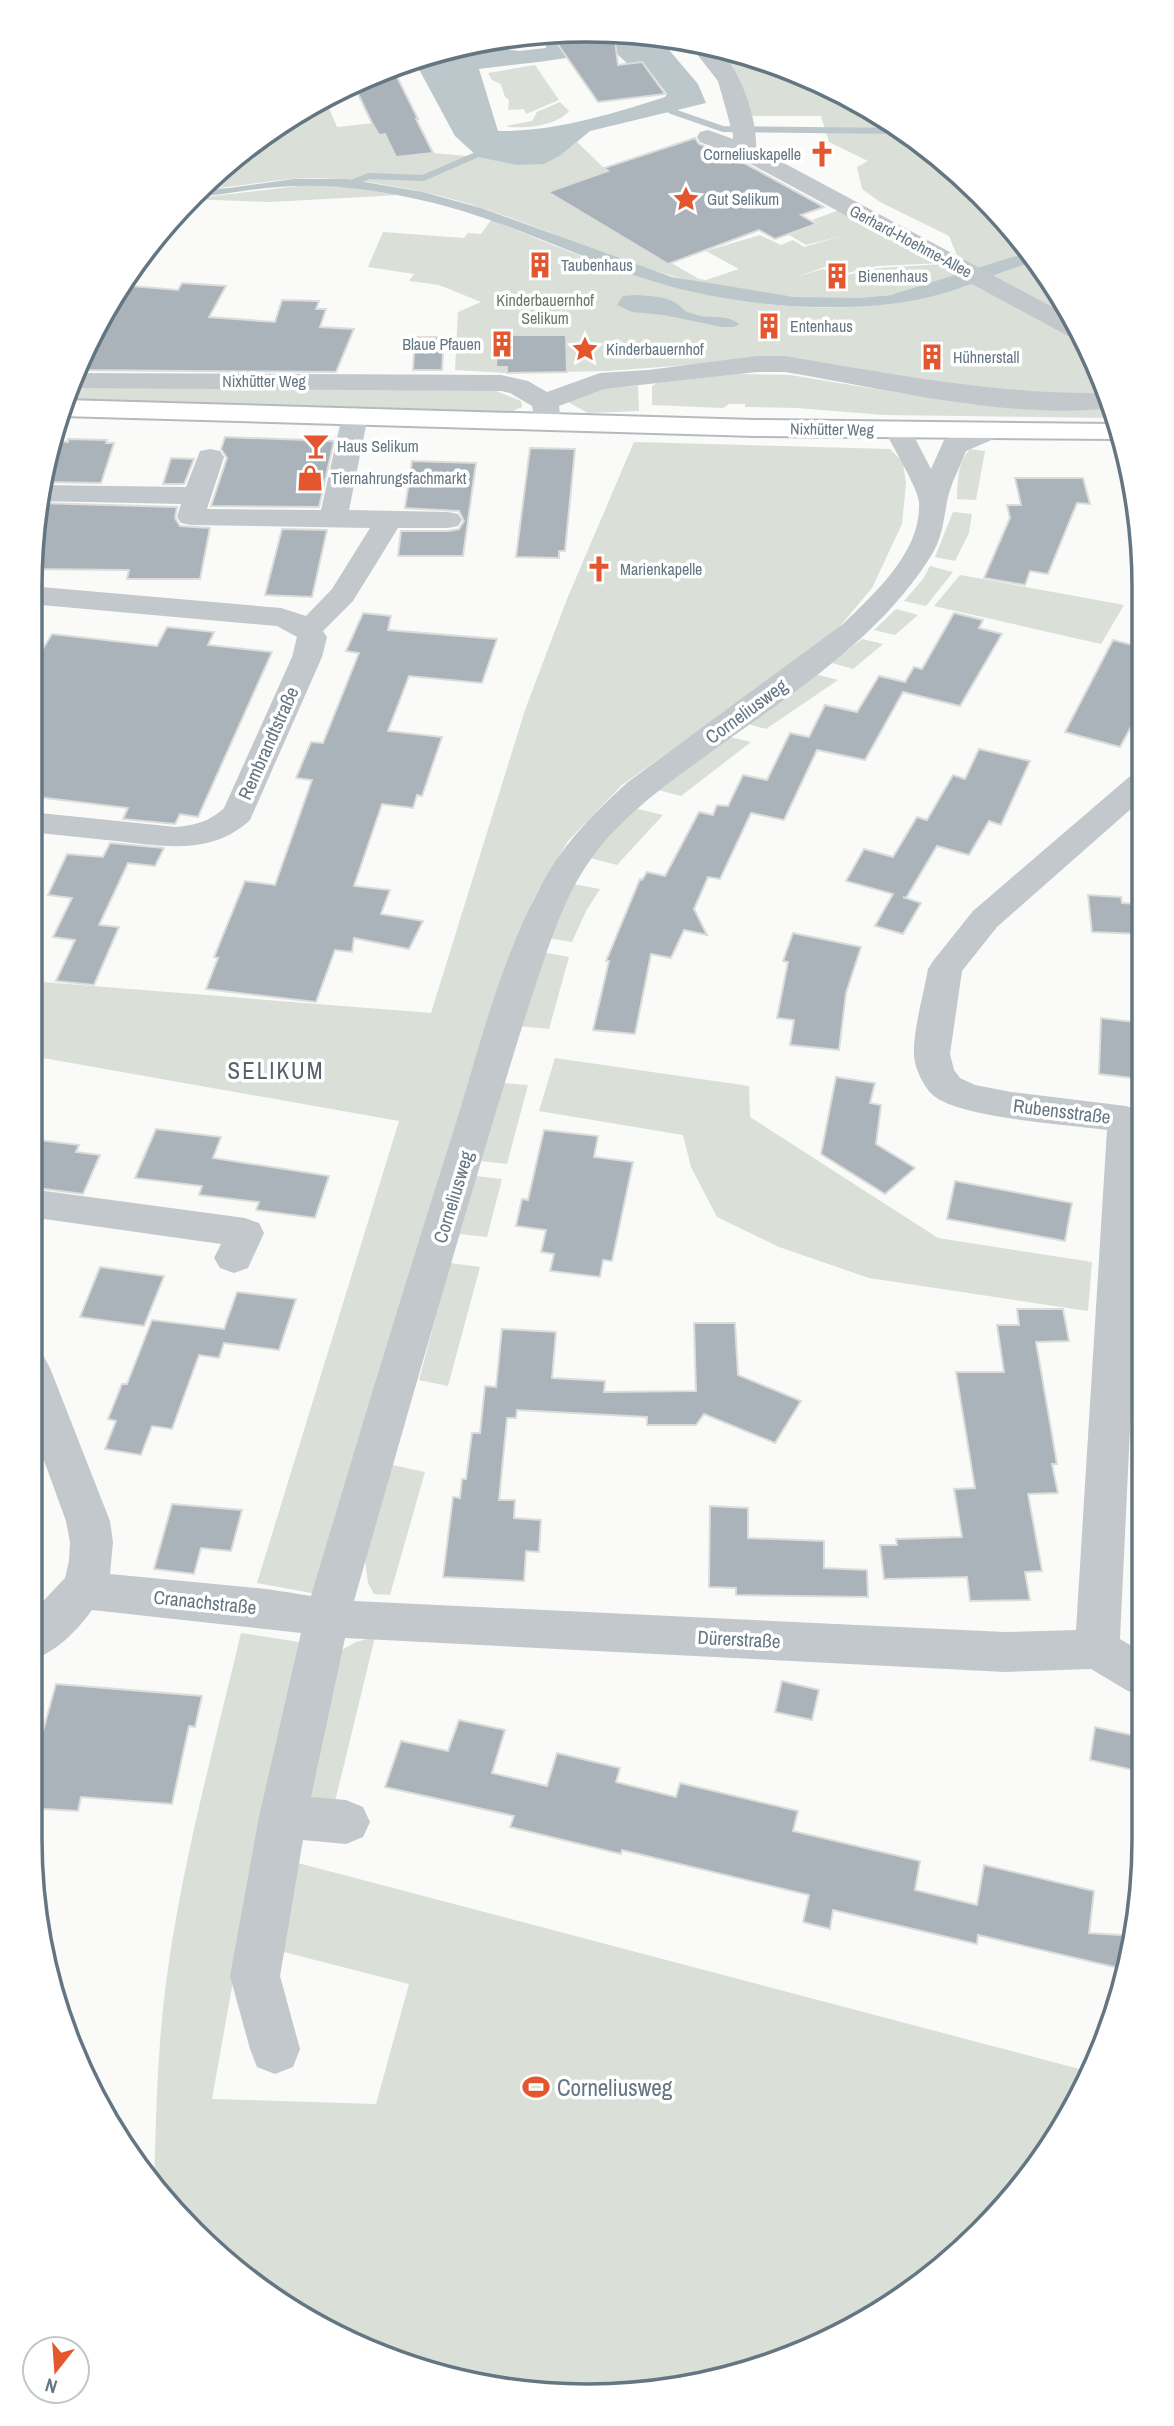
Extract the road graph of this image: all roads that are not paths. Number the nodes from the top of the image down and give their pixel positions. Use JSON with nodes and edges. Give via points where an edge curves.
{"nodes":[{"id":1,"x":709,"y":56,"type":"edge"},
{"id":2,"x":743,"y":136,"type":"junction"},
{"id":3,"x":708,"y":137,"type":"dead end"},
{"id":4,"x":1064,"y":324,"type":"edge"},
{"id":5,"x":82,"y":381,"type":"edge"},
{"id":6,"x":600,"y":381,"type":"junction"},
{"id":7,"x":501,"y":383,"type":"junction"},
{"id":8,"x":1099,"y":401,"type":"edge"},
{"id":9,"x":72,"y":408,"type":"edge"},
{"id":10,"x":546,"y":412,"type":"junction"},
{"id":11,"x":355,"y":416,"type":"junction"},
{"id":12,"x":897,"y":429,"type":"junction"},
{"id":13,"x":991,"y":430,"type":"junction"},
{"id":14,"x":1109,"y":432,"type":"edge"},
{"id":15,"x":210,"y":457,"type":"dead end"},
{"id":16,"x":50,"y":493,"type":"edge"},
{"id":17,"x":197,"y":496,"type":"junction"},
{"id":18,"x":933,"y":500,"type":"junction"},
{"id":19,"x":333,"y":519,"type":"junction"},
{"id":20,"x":388,"y":519,"type":"junction"},
{"id":21,"x":448,"y":520,"type":"dead end"},
{"id":22,"x":42,"y":596,"type":"edge"},
{"id":23,"x":307,"y":629,"type":"junction"},
{"id":24,"x":1132,"y":792,"type":"edge"},
{"id":25,"x":42,"y":823,"type":"edge"},
{"id":26,"x":1132,"y":1120,"type":"edge"},
{"id":27,"x":1132,"y":1149,"type":"edge"},
{"id":28,"x":42,"y":1205,"type":"edge"},
{"id":29,"x":234,"y":1258,"type":"dead end"},
{"id":30,"x":42,"y":1400,"type":"edge"},
{"id":31,"x":83,"y":1590,"type":"junction"},
{"id":32,"x":327,"y":1618,"type":"junction"},
{"id":33,"x":42,"y":1631,"type":"edge"},
{"id":34,"x":1097,"y":1649,"type":"junction"},
{"id":35,"x":1132,"y":1670,"type":"edge"},
{"id":36,"x":283,"y":1817,"type":"junction"},
{"id":37,"x":346,"y":1822,"type":"dead end"},
{"id":38,"x":275,"y":2049,"type":"dead end"}],
"edges":[{"from":1,"to":2,"type":"street","via":[[726,76]]},
{"from":2,"to":3,"type":"street","name":"Gerhard-Hoehme-Allee"},
{"from":2,"to":4,"type":"street","name":"Gerhard-Hoehme-Allee","via":[[960,268]]},
{"from":5,"to":7,"type":"street","name":"Nixhütter Weg"},
{"from":6,"to":7,"type":"street","name":"Nixhütter Weg","via":[[517,379]]},
{"from":6,"to":8,"type":"street","name":"Nixhütter Weg","via":[[785,364],[986,397]]},
{"from":6,"to":10,"type":"street","name":"Nixhütter Weg"},
{"from":7,"to":10,"type":"street","name":"Nixhütter Weg","via":[[519,387]]},
{"from":9,"to":11,"type":"main road","name":"Nixhütter Weg"},
{"from":10,"to":11,"type":"main road","name":"Nixhütter Weg"},
{"from":10,"to":12,"type":"main road","name":"Nixhütter Weg"},
{"from":11,"to":19,"type":"street"},
{"from":12,"to":13,"type":"main road","name":"Nixhütter Weg"},
{"from":12,"to":18,"type":"street"},
{"from":13,"to":14,"type":"main road","name":"Nixhütter Weg"},
{"from":13,"to":18,"type":"street","name":"Corneliusweg","via":[[954,446]]},
{"from":15,"to":17,"type":"street"},
{"from":16,"to":17,"type":"street"},
{"from":17,"to":19,"type":"street","via":[[191,517]]},
{"from":18,"to":32,"type":"street","name":"Corneliusweg","via":[[925,542],[884,600],[824,654],[639,789],[580,850],[559,881],[508,1013]]},
{"from":19,"to":20,"type":"street"},
{"from":20,"to":21,"type":"street"},
{"from":20,"to":23,"type":"street","via":[[339,597],[320,622]]},
{"from":22,"to":23,"type":"street","via":[[281,617]]},
{"from":23,"to":25,"type":"street","name":"Rembrandtstraße","via":[[312,637],[307,657],[237,813],[228,823],[197,836],[176,837]]},
{"from":24,"to":26,"type":"street","name":"Rubensstraße","via":[[985,919],[945,969],[932,1054],[947,1087],[967,1097]]},
{"from":27,"to":34,"type":"street","name":"Rubensstraße"},
{"from":28,"to":29,"type":"street","via":[[245,1233]]},
{"from":30,"to":31,"type":"street","via":[[93,1538]]},
{"from":31,"to":32,"type":"street","name":"Cranachstraße"},
{"from":31,"to":33,"type":"street"},
{"from":32,"to":34,"type":"street","name":"Dürerstraße","via":[[1005,1652]]},
{"from":32,"to":36,"type":"street","name":"Corneliusweg"},
{"from":34,"to":35,"type":"street"},
{"from":36,"to":37,"type":"street"},
{"from":36,"to":38,"type":"street","name":"Corneliusweg","via":[[255,1976]]}]}
